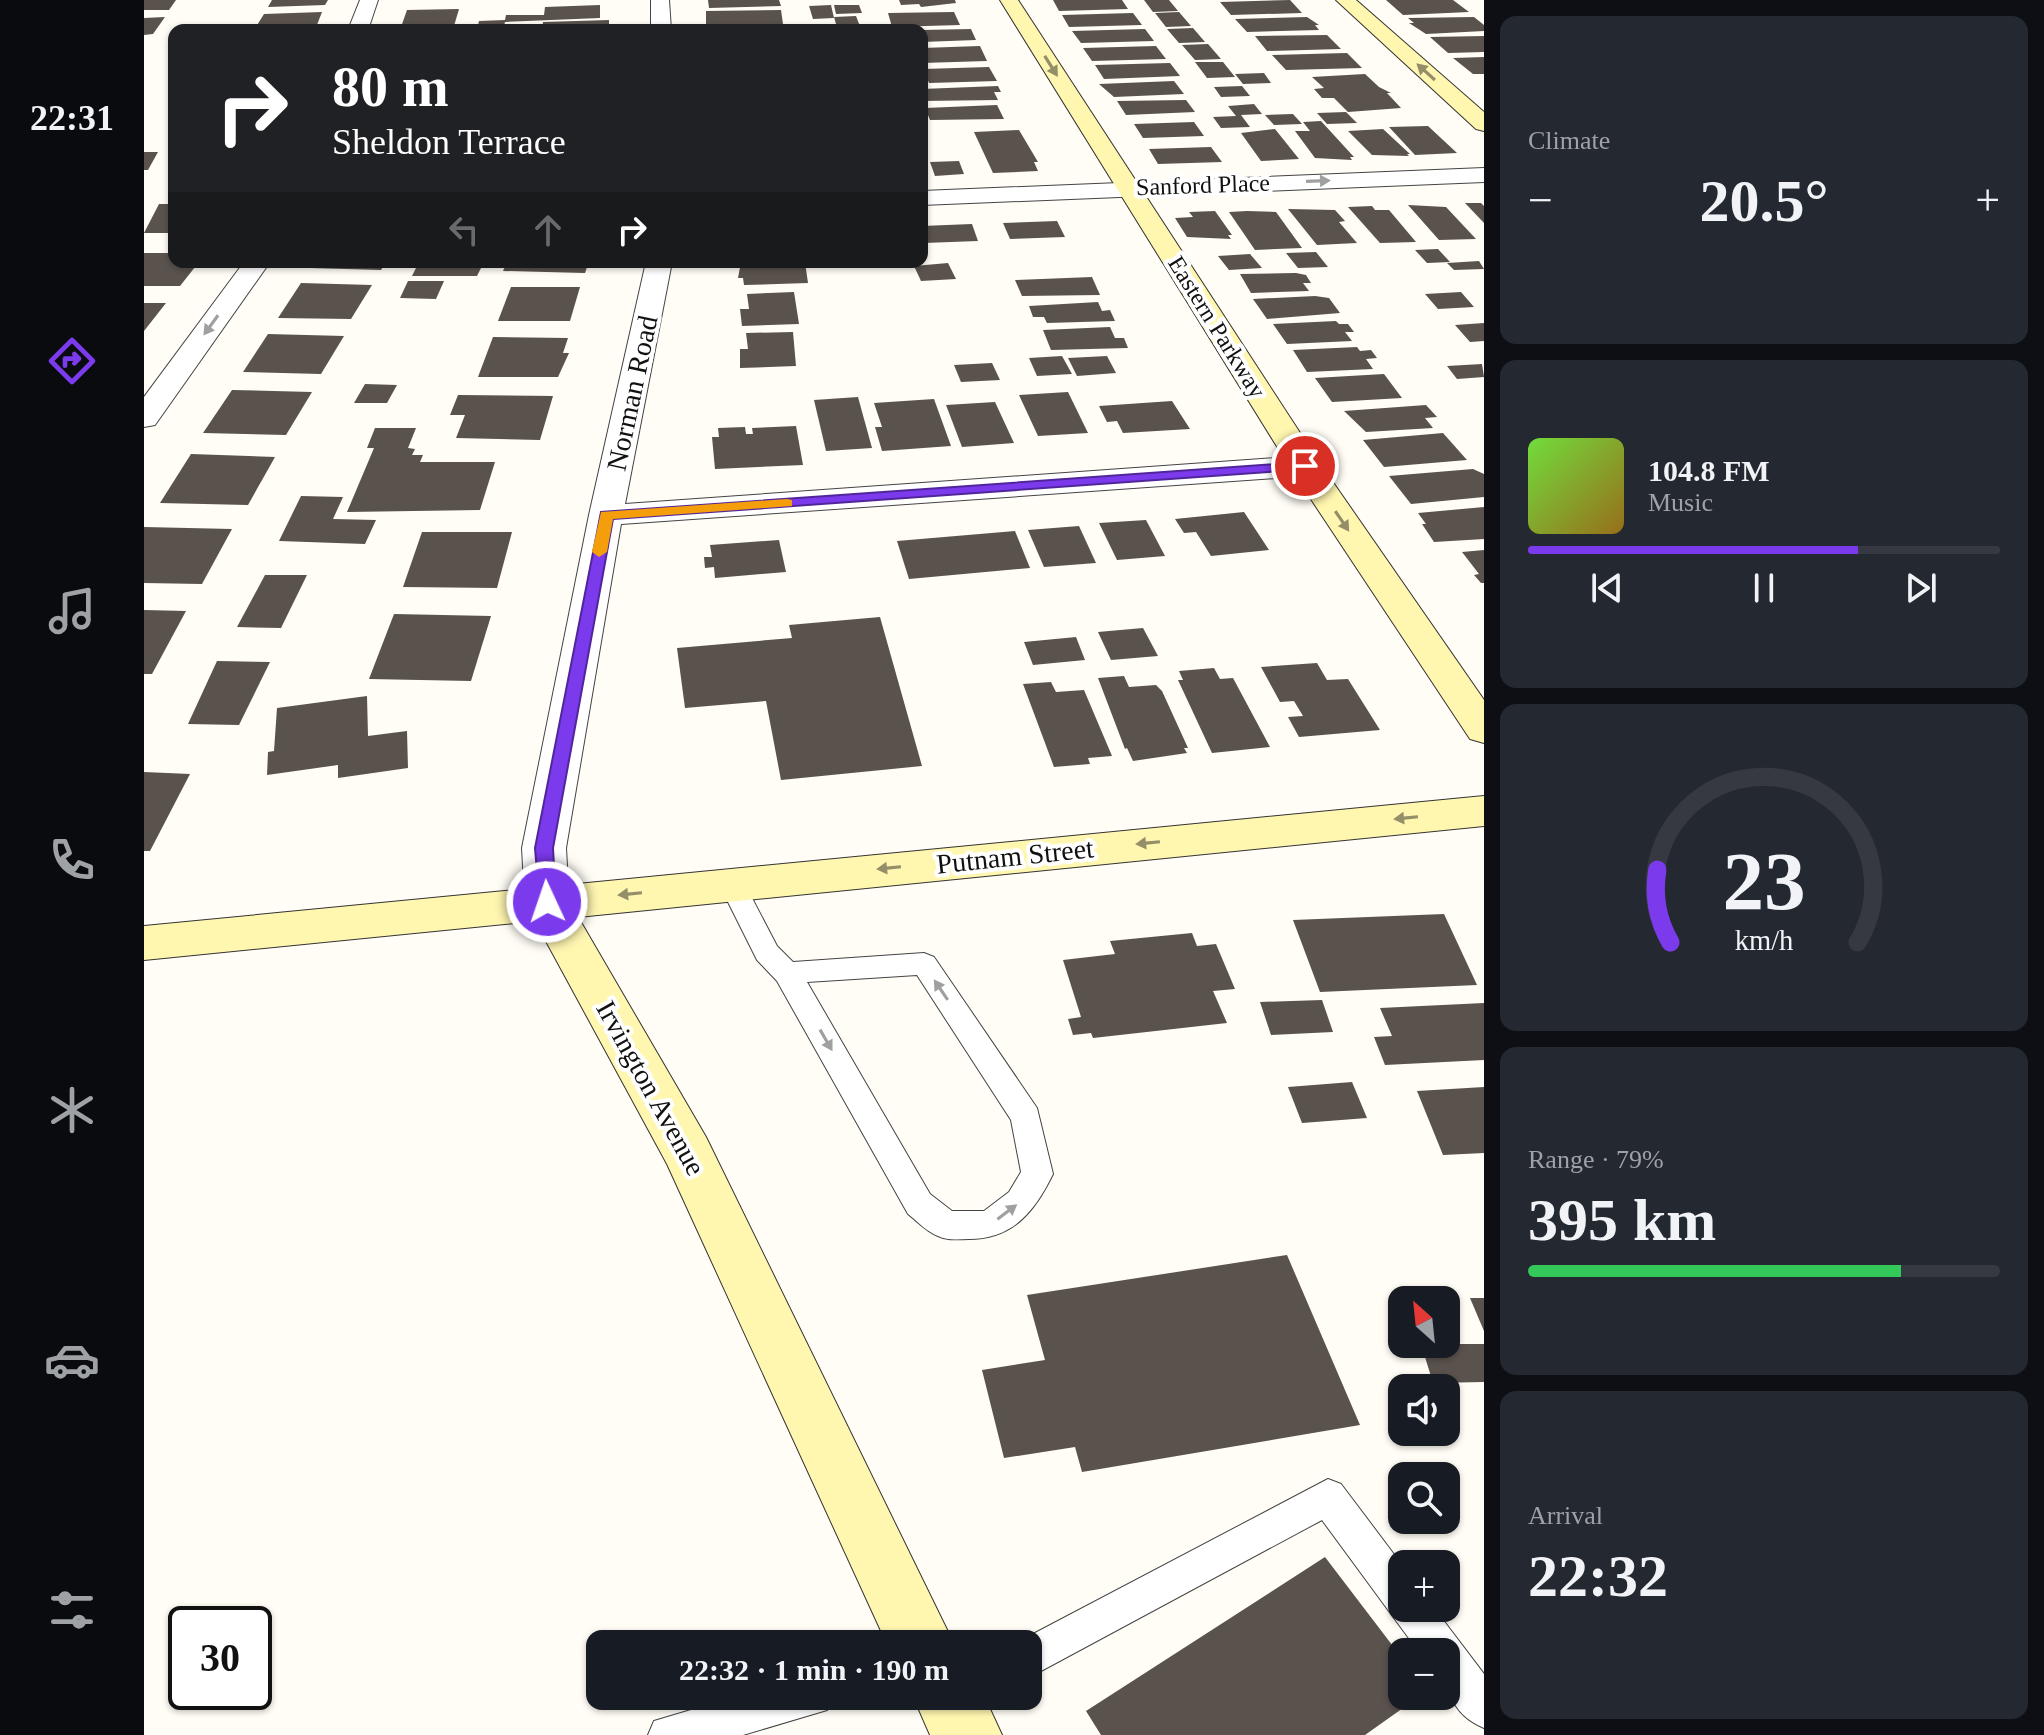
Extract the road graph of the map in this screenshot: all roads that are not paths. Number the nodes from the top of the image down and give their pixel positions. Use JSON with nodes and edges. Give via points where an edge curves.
{"nodes":[{"id":1,"x":369,"y":0,"type":"edge"},
{"id":2,"x":660,"y":0,"type":"edge"},
{"id":3,"x":1009,"y":0,"type":"edge"},
{"id":4,"x":1345,"y":0,"type":"edge"},
{"id":5,"x":360,"y":24,"type":"edge"},
{"id":6,"x":661,"y":24,"type":"edge"},
{"id":7,"x":1484,"y":124,"type":"edge"},
{"id":8,"x":1484,"y":175,"type":"edge"},
{"id":9,"x":1128,"y":188,"type":"junction"},
{"id":10,"x":928,"y":198,"type":"edge"},
{"id":11,"x":253,"y":268,"type":"edge"},
{"id":12,"x":658,"y":268,"type":"edge"},
{"id":13,"x":144,"y":418,"type":"edge"},
{"id":14,"x":1305,"y":466,"type":"junction"},
{"id":15,"x":606,"y":515,"type":"junction"},
{"id":16,"x":1484,"y":730,"type":"edge"},
{"id":17,"x":1484,"y":811,"type":"edge"},
{"id":18,"x":732,"y":884,"type":"junction"},
{"id":19,"x":547,"y":902,"type":"junction"},
{"id":20,"x":144,"y":943,"type":"edge"},
{"id":21,"x":787,"y":973,"type":"junction"},
{"id":22,"x":1388,"y":1578,"type":"edge"},
{"id":23,"x":912,"y":1630,"type":"edge"},
{"id":24,"x":1042,"y":1650,"type":"edge"},
{"id":25,"x":1460,"y":1676,"type":"edge"},
{"id":26,"x":1484,"y":1708,"type":"edge"},
{"id":27,"x":761,"y":1710,"type":"edge"},
{"id":28,"x":668,"y":1735,"type":"edge"}],
"edges":[{"from":1,"to":5,"type":"street"},
{"from":2,"to":6,"type":"street"},
{"from":3,"to":9,"type":"street","name":"Eastern Parkway","one_way":true},
{"from":7,"to":4,"type":"street","one_way":true},
{"from":9,"to":8,"type":"street","name":"Sanford Place","one_way":true},
{"from":9,"to":10,"type":"street","name":"Sanford Place"},
{"from":9,"to":14,"type":"street","name":"Eastern Parkway"},
{"from":11,"to":13,"type":"street","one_way":true},
{"from":12,"to":15,"type":"street","name":"Norman Road"},
{"from":14,"to":15,"type":"street"},
{"from":14,"to":16,"type":"street","name":"Eastern Parkway","one_way":true},
{"from":15,"to":19,"type":"street","name":"Norman Road","via":[[544,848]]},
{"from":17,"to":18,"type":"street","name":"Putnam Street","one_way":true},
{"from":18,"to":19,"type":"street","name":"Putnam Street","one_way":true},
{"from":18,"to":21,"type":"lane","via":[[767,953]]},
{"from":19,"to":20,"type":"street"},
{"from":19,"to":23,"type":"street","name":"Irvington Avenue","via":[[688,1153]]},
{"from":21,"to":21,"type":"lane","one_way":true,"via":[[919,1204],[946,1225],[990,1225],[1020,1202],[1037,1174],[1026,1117],[924,964]]},
{"from":22,"to":24,"type":"lane","via":[[1328,1497]]},
{"from":25,"to":26,"type":"lane"},
{"from":27,"to":28,"type":"lane"}]}
